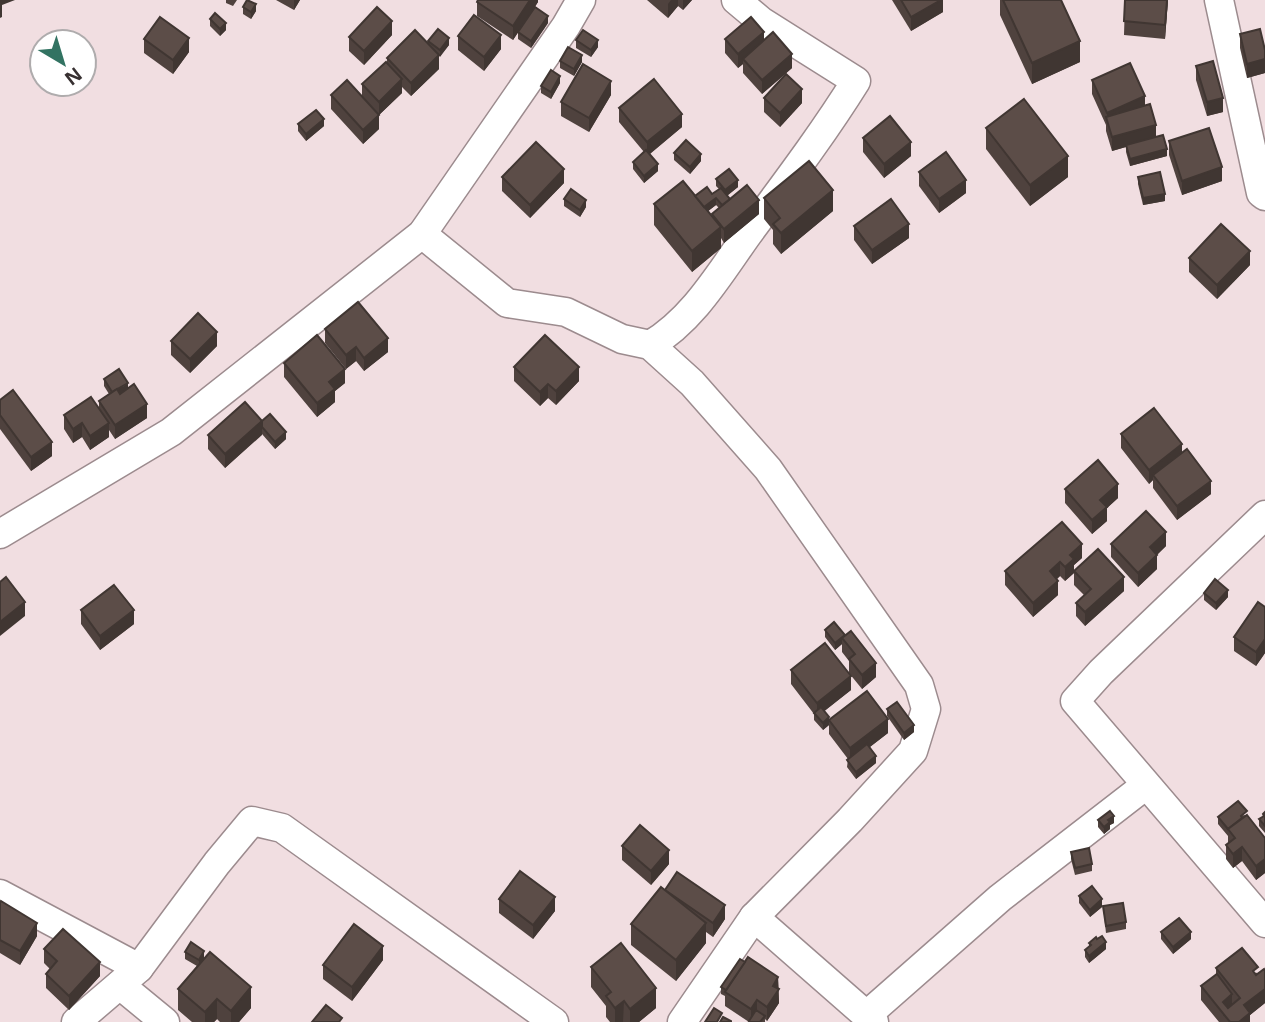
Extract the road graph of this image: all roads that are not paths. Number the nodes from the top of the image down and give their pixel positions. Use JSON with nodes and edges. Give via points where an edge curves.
{"nodes":[{"id":1,"x":581,"y":0,"type":"edge"},
{"id":2,"x":736,"y":0,"type":"edge"},
{"id":3,"x":1219,"y":0,"type":"edge"},
{"id":4,"x":1265,"y":196,"type":"edge"},
{"id":5,"x":422,"y":234,"type":"junction"},
{"id":6,"x":650,"y":345,"type":"junction"},
{"id":7,"x":1265,"y":515,"type":"edge"},
{"id":8,"x":0,"y":534,"type":"edge"},
{"id":9,"x":1146,"y":785,"type":"junction"},
{"id":10,"x":0,"y":894,"type":"edge"},
{"id":11,"x":754,"y":917,"type":"junction"},
{"id":12,"x":1265,"y":923,"type":"edge"},
{"id":13,"x":129,"y":976,"type":"junction"},
{"id":14,"x":870,"y":1019,"type":"edge"},
{"id":15,"x":76,"y":1022,"type":"edge"},
{"id":16,"x":165,"y":1022,"type":"edge"},
{"id":17,"x":554,"y":1022,"type":"edge"},
{"id":18,"x":682,"y":1022,"type":"edge"}],
"edges":[{"from":1,"to":5,"type":"street"},
{"from":2,"to":6,"type":"street","via":[[856,81],[828,127],[696,305],[668,335]]},
{"from":3,"to":4,"type":"street"},
{"from":5,"to":6,"type":"street","via":[[507,303],[566,312],[622,339]]},
{"from":5,"to":8,"type":"street","via":[[171,432]]},
{"from":6,"to":11,"type":"street","via":[[692,383],[768,469],[919,685],[926,709],[913,751]]},
{"from":7,"to":9,"type":"street","via":[[1075,701]]},
{"from":9,"to":12,"type":"street"},
{"from":9,"to":14,"type":"street","via":[[1000,898]]},
{"from":10,"to":13,"type":"street"},
{"from":11,"to":14,"type":"street"},
{"from":11,"to":18,"type":"street"},
{"from":13,"to":15,"type":"street"},
{"from":13,"to":16,"type":"street"},
{"from":13,"to":17,"type":"street","via":[[252,821],[282,828]]}]}
